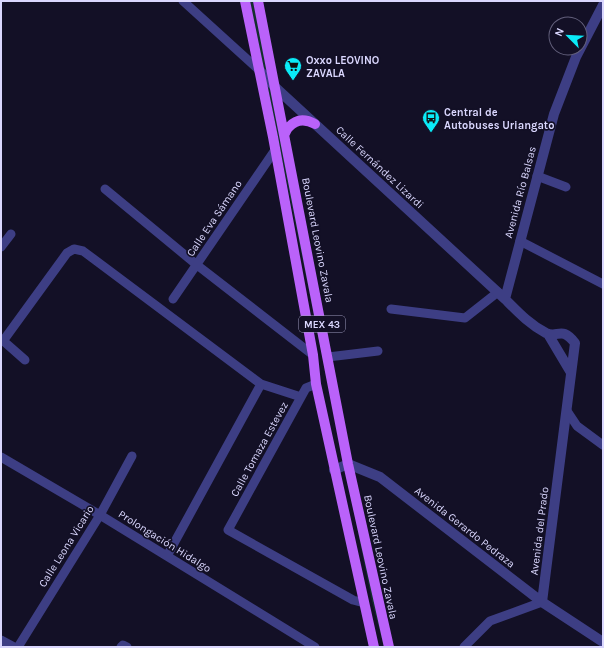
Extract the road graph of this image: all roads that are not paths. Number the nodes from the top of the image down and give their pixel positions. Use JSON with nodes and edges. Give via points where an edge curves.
{"nodes":[{"id":1,"x":183,"y":1,"type":"edge"},
{"id":2,"x":245,"y":1,"type":"edge"},
{"id":3,"x":258,"y":1,"type":"edge"},
{"id":4,"x":603,"y":5,"type":"edge"},
{"id":5,"x":259,"y":70,"type":"junction"},
{"id":6,"x":276,"y":88,"type":"junction"},
{"id":7,"x":315,"y":124,"type":"junction"},
{"id":8,"x":285,"y":134,"type":"junction"},
{"id":9,"x":273,"y":137,"type":"junction"},
{"id":10,"x":275,"y":150,"type":"junction"},
{"id":11,"x":537,"y":176,"type":"junction"},
{"id":12,"x":566,"y":187,"type":"dead end"},
{"id":13,"x":105,"y":189,"type":"dead end"},
{"id":14,"x":10,"y":234,"type":"dead end"},
{"id":15,"x":520,"y":241,"type":"junction"},
{"id":16,"x":1,"y":248,"type":"edge"},
{"id":17,"x":197,"y":265,"type":"junction"},
{"id":18,"x":603,"y":284,"type":"edge"},
{"id":19,"x":502,"y":296,"type":"junction"},
{"id":20,"x":173,"y":299,"type":"dead end"},
{"id":21,"x":391,"y":309,"type":"dead end"},
{"id":22,"x":548,"y":334,"type":"junction"},
{"id":23,"x":568,"y":334,"type":"joint"},
{"id":24,"x":2,"y":340,"type":"edge"},
{"id":25,"x":378,"y":351,"type":"dead end"},
{"id":26,"x":312,"y":355,"type":"junction"},
{"id":27,"x":328,"y":357,"type":"junction"},
{"id":28,"x":25,"y":360,"type":"dead end"},
{"id":29,"x":570,"y":371,"type":"junction"},
{"id":30,"x":261,"y":384,"type":"junction"},
{"id":31,"x":316,"y":384,"type":"junction"},
{"id":32,"x":301,"y":397,"type":"junction"},
{"id":33,"x":567,"y":411,"type":"junction"},
{"id":34,"x":603,"y":444,"type":"edge"},
{"id":35,"x":132,"y":456,"type":"dead end"},
{"id":36,"x":1,"y":457,"type":"edge"},
{"id":37,"x":348,"y":464,"type":"junction"},
{"id":38,"x":334,"y":470,"type":"junction"},
{"id":39,"x":100,"y":515,"type":"junction"},
{"id":40,"x":167,"y":556,"type":"junction"},
{"id":41,"x":374,"y":584,"type":"junction"},
{"id":42,"x":360,"y":586,"type":"junction"},
{"id":43,"x":542,"y":602,"type":"junction"},
{"id":44,"x":364,"y":603,"type":"junction"},
{"id":45,"x":1,"y":640,"type":"edge"},
{"id":46,"x":603,"y":642,"type":"edge"},
{"id":47,"x":14,"y":647,"type":"edge"},
{"id":48,"x":18,"y":647,"type":"edge"},
{"id":49,"x":315,"y":647,"type":"edge"},
{"id":50,"x":374,"y":647,"type":"edge"},
{"id":51,"x":389,"y":647,"type":"edge"},
{"id":52,"x":464,"y":647,"type":"edge"}],
"edges":[{"from":1,"to":5,"type":"street","name":"Calle Fernández Lizardi"},
{"from":2,"to":5,"type":"main road","number":"MEX 43"},
{"from":3,"to":6,"type":"main road","name":"Boulevard Leovino Zavala","number":"MEX 43"},
{"from":4,"to":11,"type":"street","name":"Avenida Río Balsas","via":[[576,57],[554,114]]},
{"from":5,"to":6,"type":"street","name":"Calle Fernández Lizardi"},
{"from":5,"to":9,"type":"main road","number":"MEX 43"},
{"from":6,"to":7,"type":"street","name":"Calle Fernández Lizardi"},
{"from":6,"to":8,"type":"main road","name":"Boulevard Leovino Zavala","number":"MEX 43"},
{"from":7,"to":8,"type":"main road","via":[[299,120],[288,127]]},
{"from":7,"to":19,"type":"street","name":"Calle Fernández Lizardi"},
{"from":8,"to":9,"type":"main road"},
{"from":8,"to":27,"type":"main road","name":"Boulevard Leovino Zavala","number":"MEX 43"},
{"from":9,"to":10,"type":"main road","number":"MEX 43"},
{"from":10,"to":17,"type":"street","name":"Calle Eva Sámano"},
{"from":10,"to":26,"type":"main road","number":"MEX 43"},
{"from":11,"to":12,"type":"street"},
{"from":11,"to":15,"type":"street","name":"Avenida Río Balsas"},
{"from":13,"to":17,"type":"street"},
{"from":14,"to":16,"type":"street"},
{"from":15,"to":18,"type":"street"},
{"from":15,"to":19,"type":"street","name":"Avenida Río Balsas"},
{"from":17,"to":20,"type":"street","name":"Calle Eva Sámano"},
{"from":17,"to":26,"type":"street"},
{"from":19,"to":21,"type":"street","via":[[465,318]]},
{"from":19,"to":22,"type":"street","name":"Calle Fernández Lizardi","via":[[530,324]]},
{"from":22,"to":23,"type":"street","name":"Calle Fernández Lizardi"},
{"from":22,"to":29,"type":"street"},
{"from":23,"to":29,"type":"street","name":"Avenida del Prado","via":[[575,344]]},
{"from":24,"to":28,"type":"street"},
{"from":24,"to":30,"type":"street","via":[[67,253],[74,249],[83,251]]},
{"from":25,"to":27,"type":"street"},
{"from":26,"to":31,"type":"main road","number":"MEX 43"},
{"from":27,"to":37,"type":"main road","name":"Boulevard Leovino Zavala","number":"MEX 43"},
{"from":29,"to":33,"type":"street","name":"Avenida del Prado"},
{"from":30,"to":32,"type":"street"},
{"from":30,"to":40,"type":"street"},
{"from":31,"to":32,"type":"street","name":"Calle Tomaza Estevez","via":[[306,388]]},
{"from":31,"to":38,"type":"main road","number":"MEX 43"},
{"from":32,"to":44,"type":"street","name":"Calle Tomaza Estevez","via":[[228,530],[354,600]]},
{"from":33,"to":34,"type":"street","via":[[577,426]]},
{"from":33,"to":43,"type":"street","name":"Avenida del Prado"},
{"from":35,"to":39,"type":"street","name":"Calle Leona Vicario"},
{"from":36,"to":39,"type":"street","name":"Prolongación Hidalgo"},
{"from":37,"to":38,"type":"street"},
{"from":37,"to":41,"type":"main road","name":"Boulevard Leovino Zavala","number":"MEX 43"},
{"from":37,"to":43,"type":"street","name":"Avenida Gerardo Pedraza","via":[[380,477]]},
{"from":38,"to":42,"type":"main road","number":"MEX 43"},
{"from":39,"to":40,"type":"street","name":"Prolongación Hidalgo"},
{"from":39,"to":48,"type":"street","name":"Calle Leona Vicario"},
{"from":40,"to":49,"type":"street","name":"Prolongación Hidalgo"},
{"from":41,"to":42,"type":"main road"},
{"from":41,"to":51,"type":"main road","name":"Boulevard Leovino Zavala","number":"MEX 43"},
{"from":42,"to":44,"type":"main road","number":"MEX 43"},
{"from":43,"to":46,"type":"street","name":"Avenida Gerardo Pedraza"},
{"from":43,"to":52,"type":"street","via":[[490,621]]},
{"from":44,"to":50,"type":"main road","number":"MEX 43"},
{"from":45,"to":47,"type":"street"}]}
